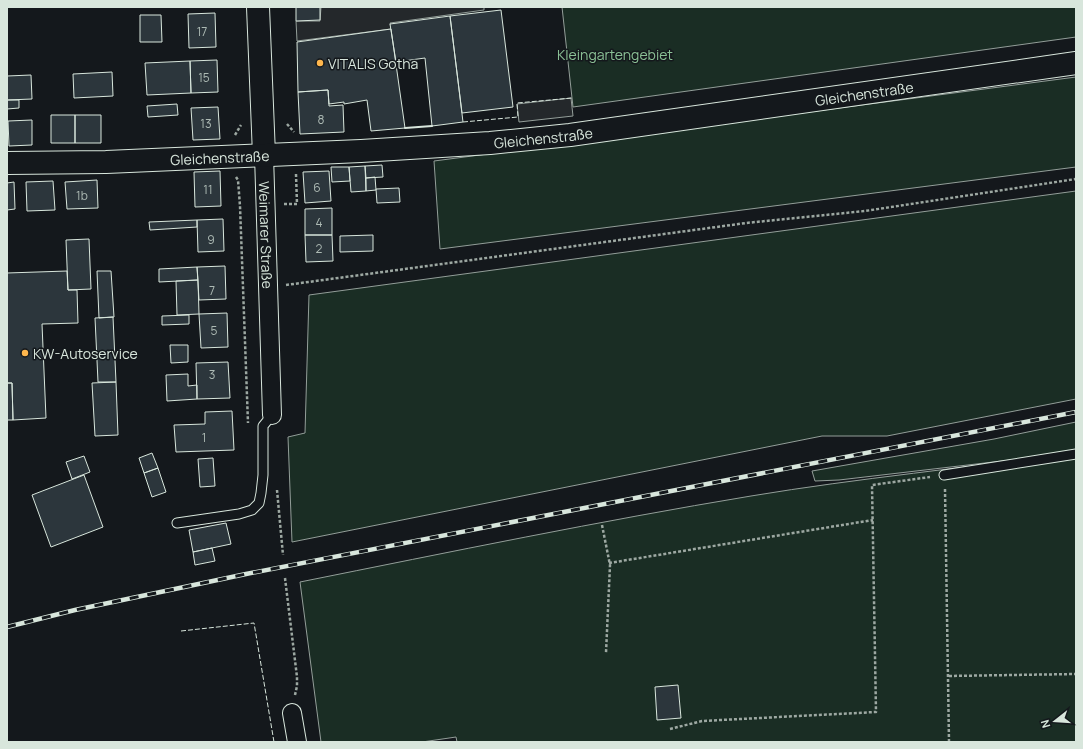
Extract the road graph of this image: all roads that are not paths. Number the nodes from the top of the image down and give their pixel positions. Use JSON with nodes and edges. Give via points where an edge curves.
{"nodes":[{"id":1,"x":258,"y":7,"type":"edge"},
{"id":2,"x":1076,"y":63,"type":"edge"},
{"id":3,"x":264,"y":154,"type":"junction"},
{"id":4,"x":7,"y":164,"type":"edge"},
{"id":5,"x":272,"y":415,"type":"joint"},
{"id":6,"x":1076,"y":454,"type":"edge"},
{"id":7,"x":944,"y":475,"type":"road end"},
{"id":8,"x":177,"y":523,"type":"dead end"},
{"id":9,"x":292,"y":713,"type":"road end"},
{"id":10,"x":296,"y":742,"type":"edge"}],
"edges":[{"from":1,"to":3,"type":"street","name":"Weimarer Straße"},
{"from":2,"to":3,"type":"street","name":"Gleichenstraße","via":[[570,135],[490,144]]},
{"from":3,"to":4,"type":"street","name":"Gleichenstraße","via":[[169,160]]},
{"from":3,"to":5,"type":"street","name":"Weimarer Straße"},
{"from":5,"to":8,"type":"lane","via":[[263,426],[263,475],[259,503],[252,510],[239,514]]},
{"from":6,"to":7,"type":"lane"},
{"from":9,"to":10,"type":"street"}]}
